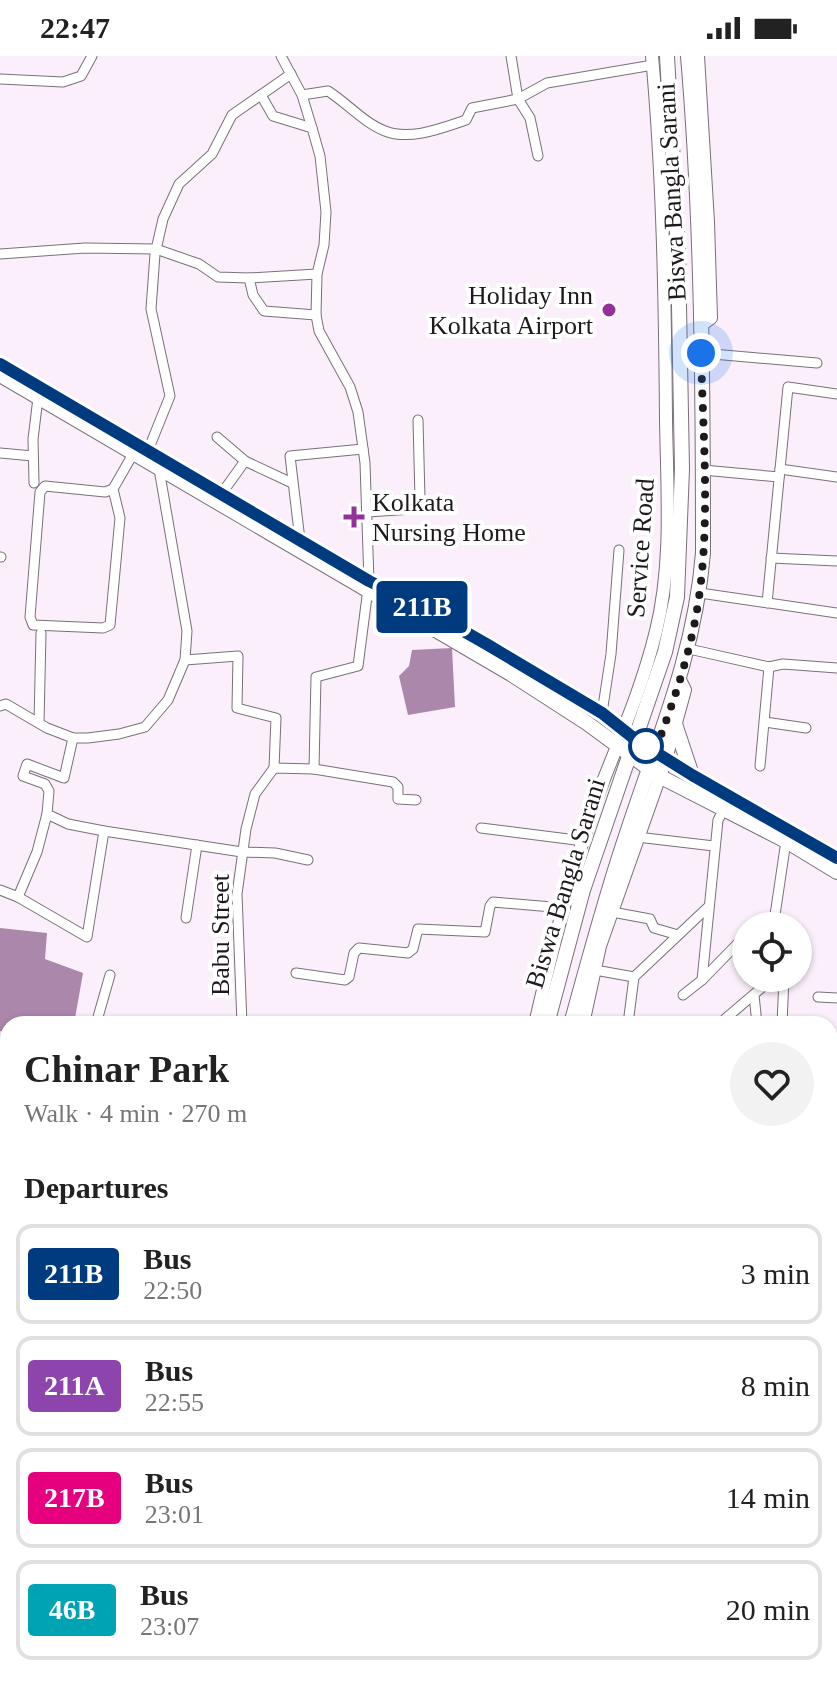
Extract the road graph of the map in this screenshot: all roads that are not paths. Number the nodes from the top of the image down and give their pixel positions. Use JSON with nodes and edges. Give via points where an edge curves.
{"nodes":[{"id":1,"x":92,"y":56,"type":"edge"},
{"id":2,"x":281,"y":56,"type":"edge"},
{"id":3,"x":511,"y":56,"type":"edge"},
{"id":4,"x":667,"y":56,"type":"edge"},
{"id":5,"x":689,"y":56,"type":"edge"},
{"id":6,"x":698,"y":56,"type":"edge"},
{"id":7,"x":653,"y":61,"type":"edge"},
{"id":8,"x":291,"y":74,"type":"junction"},
{"id":9,"x":0,"y":79,"type":"edge"},
{"id":10,"x":261,"y":95,"type":"junction"},
{"id":11,"x":302,"y":95,"type":"junction"},
{"id":12,"x":518,"y":99,"type":"junction"},
{"id":13,"x":312,"y":128,"type":"junction"},
{"id":14,"x":538,"y":156,"type":"dead end"},
{"id":15,"x":704,"y":223,"type":"junction"},
{"id":16,"x":156,"y":249,"type":"junction"},
{"id":17,"x":0,"y":254,"type":"edge"},
{"id":18,"x":317,"y":274,"type":"junction"},
{"id":19,"x":249,"y":278,"type":"junction"},
{"id":20,"x":316,"y":315,"type":"junction"},
{"id":21,"x":701,"y":353,"type":"junction"},
{"id":22,"x":817,"y":363,"type":"dead end"},
{"id":23,"x":0,"y":364,"type":"edge"},
{"id":24,"x":0,"y":375,"type":"edge"},
{"id":25,"x":837,"y":394,"type":"edge"},
{"id":26,"x":38,"y":398,"type":"junction"},
{"id":27,"x":418,"y":420,"type":"dead end"},
{"id":28,"x":217,"y":437,"type":"dead end"},
{"id":29,"x":363,"y":449,"type":"junction"},
{"id":30,"x":0,"y":453,"type":"edge"},
{"id":31,"x":142,"y":455,"type":"junction"},
{"id":32,"x":33,"y":456,"type":"junction"},
{"id":33,"x":245,"y":461,"type":"junction"},
{"id":34,"x":159,"y":469,"type":"junction"},
{"id":35,"x":703,"y":470,"type":"junction"},
{"id":36,"x":780,"y":473,"type":"junction"},
{"id":37,"x":837,"y":477,"type":"edge"},
{"id":38,"x":34,"y":483,"type":"dead end"},
{"id":39,"x":292,"y":483,"type":"junction"},
{"id":40,"x":113,"y":489,"type":"junction"},
{"id":41,"x":222,"y":493,"type":"junction"},
{"id":42,"x":367,"y":512,"type":"junction"},
{"id":43,"x":300,"y":540,"type":"junction"},
{"id":44,"x":619,"y":550,"type":"dead end"},
{"id":45,"x":771,"y":558,"type":"junction"},
{"id":46,"x":837,"y":561,"type":"edge"},
{"id":47,"x":368,"y":586,"type":"junction"},
{"id":48,"x":700,"y":593,"type":"junction"},
{"id":49,"x":767,"y":603,"type":"junction"},
{"id":50,"x":837,"y":613,"type":"edge"},
{"id":51,"x":41,"y":633,"type":"dead end"},
{"id":52,"x":689,"y":649,"type":"junction"},
{"id":53,"x":185,"y":660,"type":"junction"},
{"id":54,"x":769,"y":667,"type":"junction"},
{"id":55,"x":837,"y":668,"type":"edge"},
{"id":56,"x":679,"y":678,"type":"junction"},
{"id":57,"x":2,"y":702,"type":"edge"},
{"id":58,"x":602,"y":713,"type":"junction"},
{"id":59,"x":765,"y":722,"type":"junction"},
{"id":60,"x":39,"y":723,"type":"junction"},
{"id":61,"x":675,"y":724,"type":"junction"},
{"id":62,"x":624,"y":728,"type":"junction"},
{"id":63,"x":806,"y":728,"type":"dead end"},
{"id":64,"x":73,"y":738,"type":"junction"},
{"id":65,"x":636,"y":740,"type":"junction"},
{"id":66,"x":625,"y":751,"type":"junction"},
{"id":67,"x":660,"y":755,"type":"junction"},
{"id":68,"x":760,"y":766,"type":"dead end"},
{"id":69,"x":274,"y":768,"type":"junction"},
{"id":70,"x":314,"y":769,"type":"junction"},
{"id":71,"x":654,"y":772,"type":"junction"},
{"id":72,"x":692,"y":775,"type":"junction"},
{"id":73,"x":416,"y":800,"type":"dead end"},
{"id":74,"x":723,"y":811,"type":"junction"},
{"id":75,"x":47,"y":814,"type":"junction"},
{"id":76,"x":481,"y":828,"type":"dead end"},
{"id":77,"x":104,"y":831,"type":"junction"},
{"id":78,"x":637,"y":837,"type":"junction"},
{"id":79,"x":584,"y":841,"type":"junction"},
{"id":80,"x":786,"y":841,"type":"junction"},
{"id":81,"x":197,"y":845,"type":"junction"},
{"id":82,"x":714,"y":846,"type":"junction"},
{"id":83,"x":242,"y":852,"type":"junction"},
{"id":84,"x":837,"y":858,"type":"edge"},
{"id":85,"x":308,"y":860,"type":"dead end"},
{"id":86,"x":837,"y":872,"type":"edge"},
{"id":87,"x":0,"y":890,"type":"edge"},
{"id":88,"x":18,"y":897,"type":"junction"},
{"id":89,"x":564,"y":908,"type":"junction"},
{"id":90,"x":707,"y":908,"type":"junction"},
{"id":91,"x":612,"y":912,"type":"junction"},
{"id":92,"x":775,"y":912,"type":"edge"},
{"id":93,"x":186,"y":918,"type":"dead end"},
{"id":94,"x":678,"y":935,"type":"junction"},
{"id":95,"x":732,"y":949,"type":"edge"},
{"id":96,"x":595,"y":970,"type":"junction"},
{"id":97,"x":296,"y":973,"type":"dead end"},
{"id":98,"x":110,"y":975,"type":"dead end"},
{"id":99,"x":634,"y":977,"type":"junction"},
{"id":100,"x":702,"y":980,"type":"junction"},
{"id":101,"x":757,"y":992,"type":"edge"},
{"id":102,"x":783,"y":992,"type":"edge"},
{"id":103,"x":683,"y":995,"type":"dead end"},
{"id":104,"x":754,"y":995,"type":"junction"},
{"id":105,"x":818,"y":997,"type":"dead end"},
{"id":106,"x":837,"y":998,"type":"edge"},
{"id":107,"x":98,"y":1016,"type":"edge"},
{"id":108,"x":242,"y":1016,"type":"edge"},
{"id":109,"x":537,"y":1016,"type":"edge"},
{"id":110,"x":549,"y":1016,"type":"edge"},
{"id":111,"x":573,"y":1016,"type":"edge"},
{"id":112,"x":585,"y":1016,"type":"edge"},
{"id":113,"x":629,"y":1016,"type":"edge"},
{"id":114,"x":729,"y":1016,"type":"edge"},
{"id":115,"x":756,"y":1016,"type":"edge"},
{"id":116,"x":782,"y":1016,"type":"edge"}],
"edges":[{"from":1,"to":9,"type":"street","via":[[81,76],[63,82]]},
{"from":2,"to":8,"type":"street"},
{"from":3,"to":12,"type":"street"},
{"from":4,"to":65,"type":"main road","name":"Biswa Bangla Sarani","via":[[678,251],[679,572],[672,628]]},
{"from":5,"to":15,"type":"main road","name":"Biswa Bangla Sarani"},
{"from":6,"to":15,"type":"street"},
{"from":7,"to":12,"type":"street","via":[[547,83]]},
{"from":7,"to":62,"type":"street","name":"Service Road","via":[[664,281],[667,537],[656,632]]},
{"from":8,"to":10,"type":"street"},
{"from":8,"to":11,"type":"street"},
{"from":10,"to":13,"type":"street","via":[[273,116]]},
{"from":10,"to":16,"type":"street","via":[[232,115],[212,154],[179,184]]},
{"from":11,"to":12,"type":"street","via":[[328,91],[387,132],[406,135],[466,120],[472,108]]},
{"from":11,"to":13,"type":"street"},
{"from":12,"to":14,"type":"street","via":[[530,118]]},
{"from":13,"to":18,"type":"street","via":[[326,212]]},
{"from":15,"to":21,"type":"main road","name":"Biswa Bangla Sarani"},
{"from":16,"to":17,"type":"street"},
{"from":16,"to":19,"type":"street","via":[[199,264],[218,277]]},
{"from":16,"to":31,"type":"street","via":[[151,309],[170,396]]},
{"from":18,"to":19,"type":"street"},
{"from":18,"to":20,"type":"street"},
{"from":19,"to":20,"type":"street","via":[[264,311]]},
{"from":20,"to":29,"type":"street","via":[[319,331],[350,387]]},
{"from":21,"to":22,"type":"street"},
{"from":21,"to":35,"type":"main road","name":"Biswa Bangla Sarani"},
{"from":23,"to":31,"type":"main road"},
{"from":24,"to":26,"type":"main road"},
{"from":25,"to":36,"type":"street","via":[[788,387]]},
{"from":26,"to":31,"type":"main road"},
{"from":26,"to":32,"type":"street"},
{"from":27,"to":42,"type":"street","via":[[417,506]]},
{"from":28,"to":33,"type":"street"},
{"from":29,"to":39,"type":"street","via":[[290,456]]},
{"from":29,"to":42,"type":"street"},
{"from":30,"to":32,"type":"street"},
{"from":31,"to":34,"type":"main road"},
{"from":31,"to":40,"type":"street"},
{"from":31,"to":41,"type":"main road"},
{"from":32,"to":38,"type":"street"},
{"from":33,"to":39,"type":"street"},
{"from":33,"to":41,"type":"street"},
{"from":34,"to":47,"type":"main road"},
{"from":34,"to":53,"type":"street","via":[[187,631]]},
{"from":35,"to":36,"type":"street"},
{"from":35,"to":48,"type":"main road","name":"Biswa Bangla Sarani"},
{"from":36,"to":37,"type":"street"},
{"from":36,"to":45,"type":"street"},
{"from":39,"to":43,"type":"street"},
{"from":40,"to":40,"type":"street","via":[[120,518],[110,625],[33,625],[40,492],[45,486]]},
{"from":41,"to":43,"type":"main road"},
{"from":42,"to":47,"type":"street"},
{"from":43,"to":47,"type":"main road"},
{"from":44,"to":58,"type":"street"},
{"from":45,"to":46,"type":"street"},
{"from":45,"to":49,"type":"street"},
{"from":47,"to":58,"type":"main road","via":[[425,609]]},
{"from":47,"to":66,"type":"main road"},
{"from":47,"to":70,"type":"street","via":[[358,666],[316,677]]},
{"from":48,"to":49,"type":"street"},
{"from":48,"to":52,"type":"main road","name":"Biswa Bangla Sarani"},
{"from":49,"to":50,"type":"street"},
{"from":51,"to":60,"type":"street"},
{"from":52,"to":54,"type":"street"},
{"from":52,"to":56,"type":"main road","name":"Biswa Bangla Sarani"},
{"from":53,"to":64,"type":"street","via":[[168,700],[145,727]]},
{"from":53,"to":69,"type":"street","via":[[238,656],[237,708],[276,718]]},
{"from":54,"to":55,"type":"street"},
{"from":54,"to":59,"type":"street"},
{"from":56,"to":61,"type":"street","via":[[685,690]]},
{"from":56,"to":67,"type":"main road","name":"Biswa Bangla Sarani"},
{"from":57,"to":60,"type":"street"},
{"from":58,"to":62,"type":"main road"},
{"from":59,"to":63,"type":"street"},
{"from":59,"to":68,"type":"street"},
{"from":60,"to":64,"type":"street"},
{"from":61,"to":67,"type":"street"},
{"from":61,"to":72,"type":"main road"},
{"from":62,"to":65,"type":"main road"},
{"from":62,"to":66,"type":"street","name":"Service Road"},
{"from":64,"to":75,"type":"street","via":[[64,778],[27,764],[23,776],[45,784],[49,791]]},
{"from":65,"to":66,"type":"main road","name":"Biswa Bangla Sarani"},
{"from":65,"to":67,"type":"main road"},
{"from":66,"to":71,"type":"main road"},
{"from":66,"to":79,"type":"street","name":"Service Road","via":[[604,780]]},
{"from":66,"to":110,"type":"main road","name":"Biswa Bangla Sarani"},
{"from":67,"to":71,"type":"main road","name":"Biswa Bangla Sarani"},
{"from":67,"to":72,"type":"main road"},
{"from":69,"to":70,"type":"street"},
{"from":69,"to":83,"type":"street","name":"Babu Street","via":[[255,794]]},
{"from":70,"to":73,"type":"street","via":[[393,782],[398,799]]},
{"from":71,"to":74,"type":"main road"},
{"from":71,"to":78,"type":"street"},
{"from":71,"to":111,"type":"main road","name":"Biswa Bangla Sarani","via":[[613,873]]},
{"from":72,"to":84,"type":"main road"},
{"from":74,"to":80,"type":"main road"},
{"from":74,"to":82,"type":"street"},
{"from":75,"to":77,"type":"street"},
{"from":75,"to":88,"type":"street"},
{"from":76,"to":79,"type":"street"},
{"from":77,"to":81,"type":"street"},
{"from":77,"to":88,"type":"street","via":[[87,937]]},
{"from":78,"to":82,"type":"street"},
{"from":78,"to":91,"type":"street"},
{"from":79,"to":89,"type":"street","name":"Service Road"},
{"from":80,"to":86,"type":"main road"},
{"from":80,"to":92,"type":"street"},
{"from":81,"to":83,"type":"street"},
{"from":81,"to":93,"type":"street"},
{"from":82,"to":90,"type":"street"},
{"from":83,"to":85,"type":"street"},
{"from":83,"to":108,"type":"street","name":"Babu Street","via":[[237,894]]},
{"from":87,"to":88,"type":"street"},
{"from":89,"to":97,"type":"street","via":[[493,902],[485,932],[418,929],[408,953],[359,948],[345,980]]},
{"from":89,"to":109,"type":"street","name":"Service Road"},
{"from":90,"to":94,"type":"street"},
{"from":90,"to":100,"type":"street"},
{"from":91,"to":94,"type":"street","via":[[650,919],[654,928]]},
{"from":91,"to":96,"type":"street"},
{"from":94,"to":99,"type":"street"},
{"from":95,"to":100,"type":"street"},
{"from":96,"to":99,"type":"street"},
{"from":96,"to":112,"type":"street"},
{"from":98,"to":107,"type":"street"},
{"from":99,"to":113,"type":"street"},
{"from":100,"to":103,"type":"street"},
{"from":101,"to":104,"type":"street"},
{"from":102,"to":116,"type":"street"},
{"from":104,"to":114,"type":"street"},
{"from":104,"to":115,"type":"street"},
{"from":105,"to":106,"type":"street"}]}
